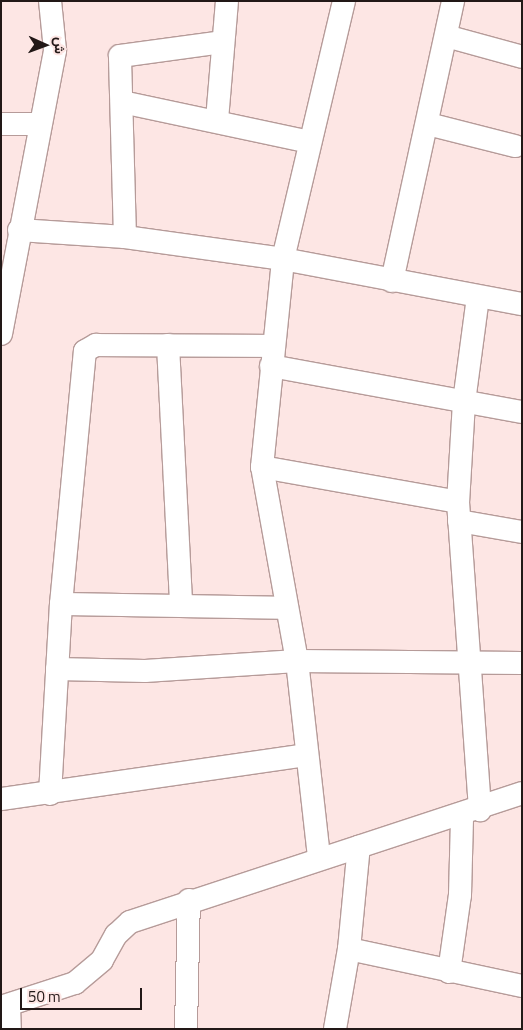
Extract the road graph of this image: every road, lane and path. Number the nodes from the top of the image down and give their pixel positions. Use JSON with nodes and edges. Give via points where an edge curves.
{"nodes":[{"id":1,"x":50,"y":1,"type":"edge"},
{"id":2,"x":227,"y":1,"type":"edge"},
{"id":3,"x":344,"y":1,"type":"edge"},
{"id":4,"x":453,"y":1,"type":"edge"},
{"id":5,"x":446,"y":36,"type":"junction"},
{"id":6,"x":222,"y":42,"type":"junction"},
{"id":7,"x":522,"y":57,"type":"edge"},
{"id":8,"x":122,"y":102,"type":"junction"},
{"id":9,"x":217,"y":120,"type":"junction"},
{"id":10,"x":1,"y":124,"type":"edge"},
{"id":11,"x":39,"y":124,"type":"junction"},
{"id":12,"x":428,"y":124,"type":"junction"},
{"id":13,"x":310,"y":142,"type":"junction"},
{"id":14,"x":515,"y":146,"type":"dead end"},
{"id":15,"x":19,"y":230,"type":"junction"},
{"id":16,"x":125,"y":238,"type":"junction"},
{"id":17,"x":283,"y":260,"type":"junction"},
{"id":18,"x":392,"y":280,"type":"junction"},
{"id":19,"x":478,"y":297,"type":"junction"},
{"id":20,"x":522,"y":304,"type":"edge"},
{"id":21,"x":1,"y":334,"type":"edge"},
{"id":22,"x":168,"y":345,"type":"junction"},
{"id":23,"x":272,"y":356,"type":"junction"},
{"id":24,"x":464,"y":402,"type":"junction"},
{"id":25,"x":522,"y":412,"type":"edge"},
{"id":26,"x":262,"y":466,"type":"junction"},
{"id":27,"x":459,"y":512,"type":"junction"},
{"id":28,"x":522,"y":532,"type":"edge"},
{"id":29,"x":61,"y":604,"type":"junction"},
{"id":30,"x":181,"y":604,"type":"junction"},
{"id":31,"x":284,"y":608,"type":"junction"},
{"id":32,"x":466,"y":660,"type":"junction"},
{"id":33,"x":297,"y":661,"type":"junction"},
{"id":34,"x":522,"y":663,"type":"edge"},
{"id":35,"x":57,"y":669,"type":"junction"},
{"id":36,"x":307,"y":755,"type":"junction"},
{"id":37,"x":522,"y":793,"type":"edge"},
{"id":38,"x":50,"y":794,"type":"junction"},
{"id":39,"x":1,"y":798,"type":"edge"},
{"id":40,"x":471,"y":813,"type":"junction"},
{"id":41,"x":359,"y":846,"type":"junction"},
{"id":42,"x":318,"y":857,"type":"junction"},
{"id":43,"x":189,"y":900,"type":"junction"},
{"id":44,"x":349,"y":949,"type":"junction"},
{"id":45,"x":448,"y":972,"type":"junction"},
{"id":46,"x":522,"y":986,"type":"edge"},
{"id":47,"x":5,"y":1006,"type":"edge"},
{"id":48,"x":10,"y":1029,"type":"edge"},
{"id":49,"x":186,"y":1029,"type":"edge"},
{"id":50,"x":335,"y":1029,"type":"edge"}],
"edges":[{"from":1,"to":11,"type":"street","via":[[55,50]]},
{"from":2,"to":6,"type":"street"},
{"from":3,"to":13,"type":"street"},
{"from":4,"to":5,"type":"street"},
{"from":5,"to":7,"type":"street"},
{"from":5,"to":12,"type":"street"},
{"from":6,"to":8,"type":"street","via":[[120,56]]},
{"from":6,"to":9,"type":"street"},
{"from":8,"to":9,"type":"street"},
{"from":8,"to":16,"type":"street"},
{"from":9,"to":13,"type":"street"},
{"from":10,"to":11,"type":"street"},
{"from":11,"to":15,"type":"street"},
{"from":12,"to":14,"type":"street"},
{"from":12,"to":18,"type":"street"},
{"from":13,"to":17,"type":"street"},
{"from":15,"to":16,"type":"street"},
{"from":15,"to":21,"type":"street"},
{"from":16,"to":17,"type":"street"},
{"from":17,"to":18,"type":"street"},
{"from":17,"to":23,"type":"street"},
{"from":18,"to":19,"type":"street"},
{"from":19,"to":20,"type":"street"},
{"from":19,"to":24,"type":"street"},
{"from":22,"to":23,"type":"street"},
{"from":22,"to":29,"type":"street","via":[[96,345],[85,351]]},
{"from":22,"to":30,"type":"street"},
{"from":23,"to":24,"type":"street"},
{"from":23,"to":26,"type":"street"},
{"from":24,"to":25,"type":"street"},
{"from":24,"to":27,"type":"street"},
{"from":26,"to":27,"type":"street"},
{"from":26,"to":31,"type":"street"},
{"from":27,"to":28,"type":"street"},
{"from":27,"to":32,"type":"street"},
{"from":29,"to":30,"type":"street"},
{"from":29,"to":35,"type":"street"},
{"from":30,"to":31,"type":"street"},
{"from":31,"to":33,"type":"street"},
{"from":32,"to":33,"type":"street"},
{"from":32,"to":34,"type":"street"},
{"from":32,"to":40,"type":"street"},
{"from":33,"to":35,"type":"street","via":[[145,671]]},
{"from":33,"to":36,"type":"street"},
{"from":35,"to":38,"type":"street"},
{"from":36,"to":38,"type":"street"},
{"from":36,"to":42,"type":"street"},
{"from":37,"to":40,"type":"street"},
{"from":38,"to":39,"type":"street"},
{"from":40,"to":41,"type":"street"},
{"from":40,"to":45,"type":"street"},
{"from":41,"to":42,"type":"street"},
{"from":41,"to":44,"type":"street"},
{"from":42,"to":43,"type":"street"},
{"from":43,"to":47,"type":"street","via":[[130,922],[116,934],[102,960],[75,983]]},
{"from":43,"to":49,"type":"street"},
{"from":44,"to":45,"type":"street"},
{"from":44,"to":50,"type":"street"},
{"from":45,"to":46,"type":"street"},
{"from":47,"to":48,"type":"street"}]}
